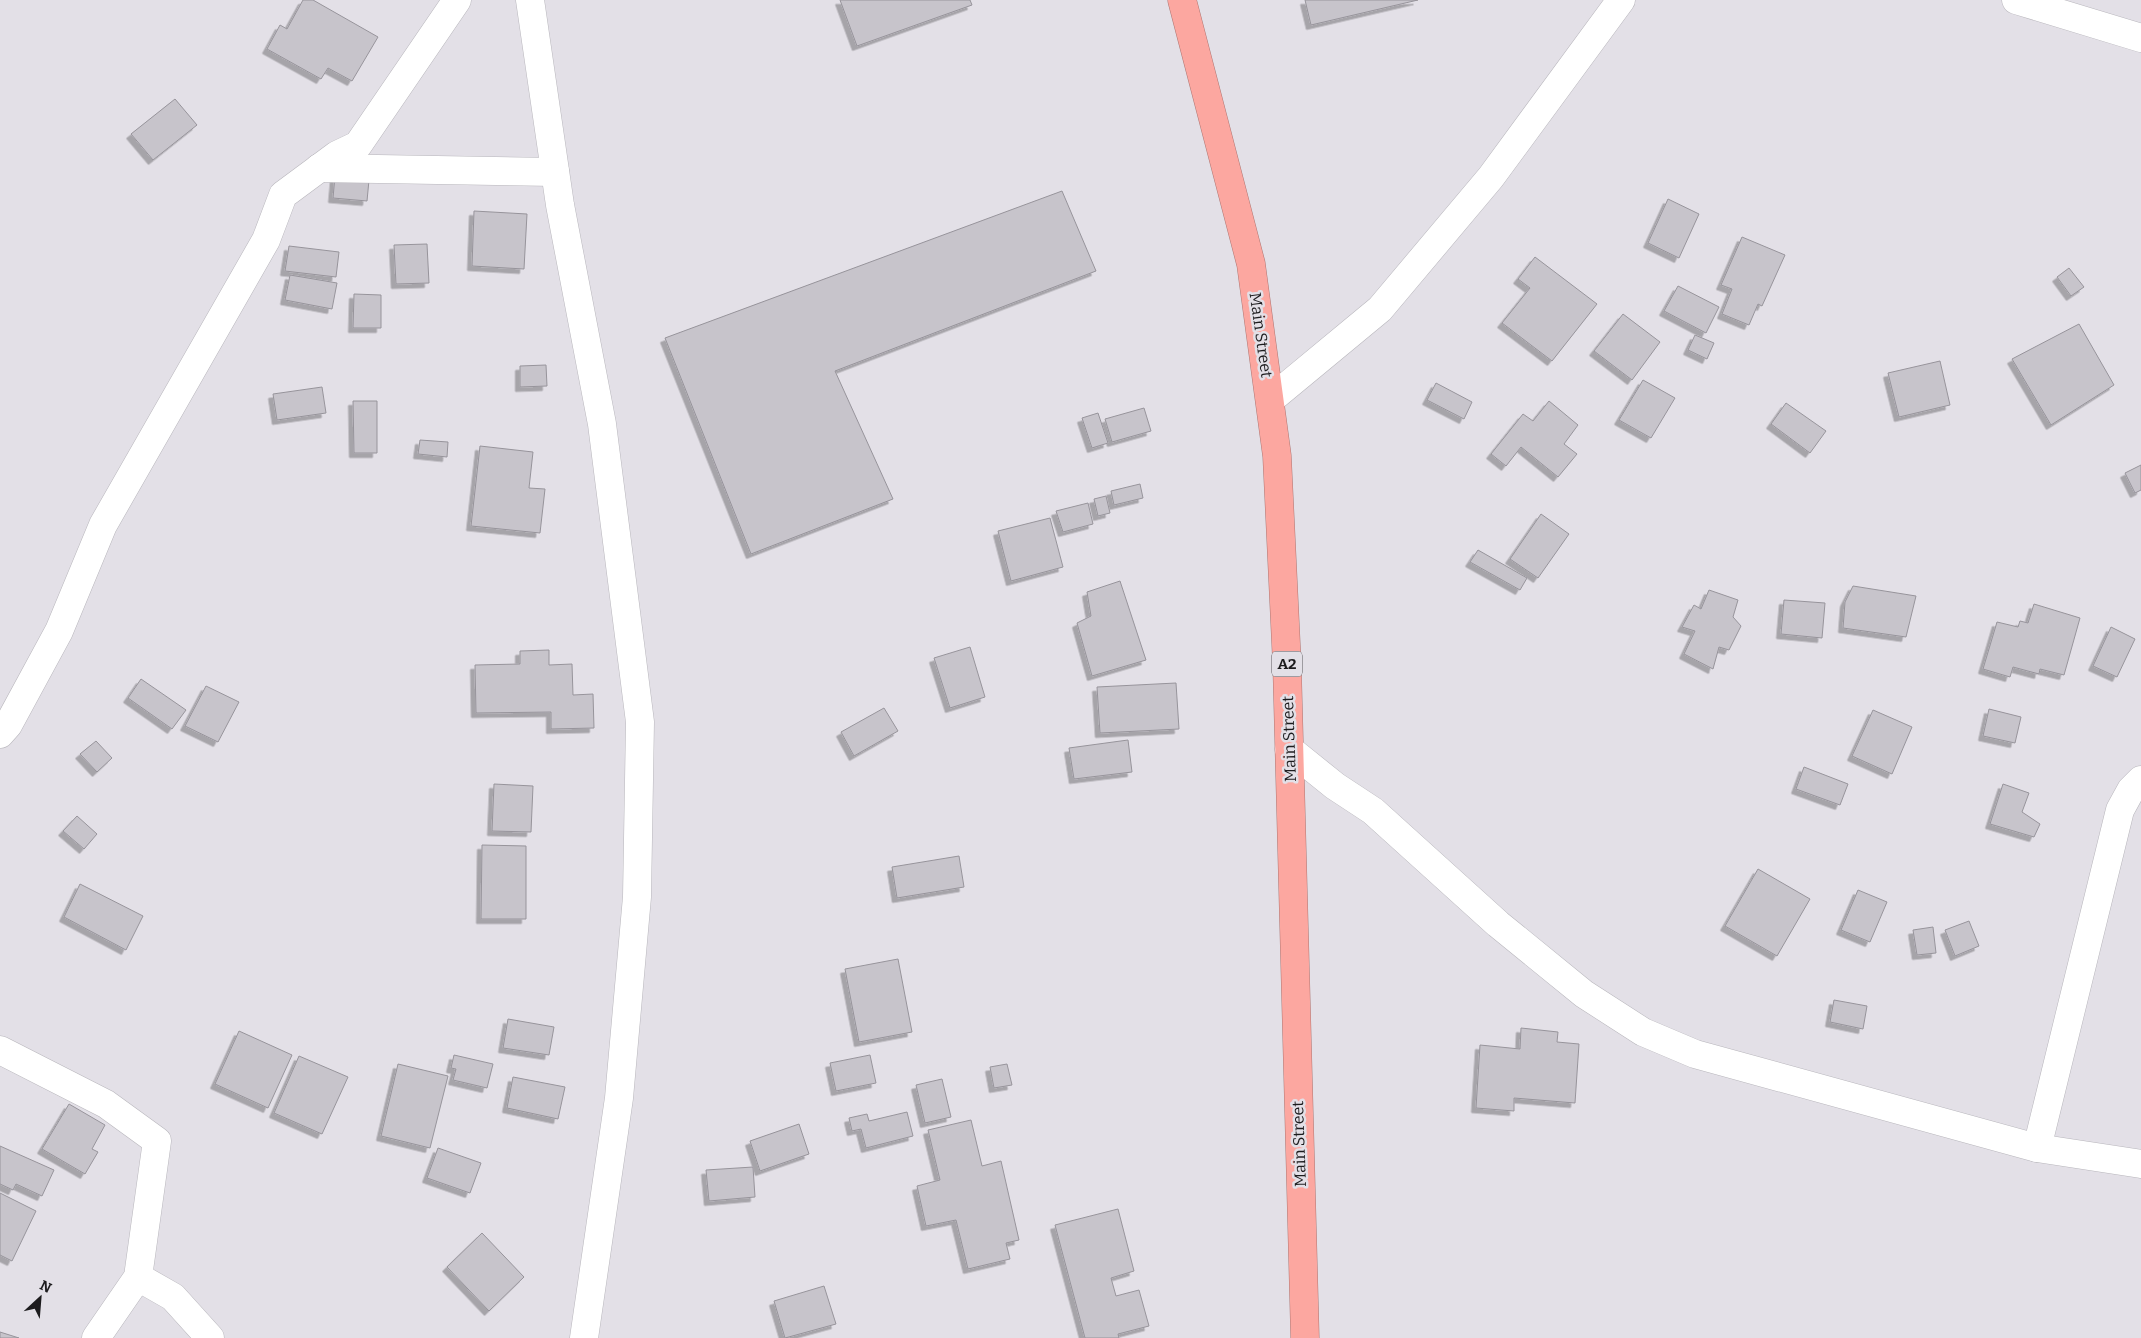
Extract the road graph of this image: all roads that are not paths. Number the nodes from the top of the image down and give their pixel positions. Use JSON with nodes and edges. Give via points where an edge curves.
{"nodes":[{"id":1,"x":456,"y":0,"type":"edge"},
{"id":2,"x":530,"y":0,"type":"edge"},
{"id":3,"x":1182,"y":0,"type":"edge"},
{"id":4,"x":1621,"y":0,"type":"edge"},
{"id":5,"x":2016,"y":0,"type":"edge"},
{"id":6,"x":2141,"y":38,"type":"edge"},
{"id":7,"x":319,"y":168,"type":"junction"},
{"id":8,"x":555,"y":172,"type":"junction"},
{"id":9,"x":1270,"y":400,"type":"junction"},
{"id":10,"x":0,"y":734,"type":"edge"},
{"id":11,"x":1289,"y":749,"type":"junction"},
{"id":12,"x":2141,"y":780,"type":"edge"},
{"id":13,"x":0,"y":1050,"type":"edge"},
{"id":14,"x":2037,"y":1148,"type":"junction"},
{"id":15,"x":2141,"y":1164,"type":"edge"},
{"id":16,"x":138,"y":1277,"type":"junction"},
{"id":17,"x":96,"y":1338,"type":"edge"},
{"id":18,"x":210,"y":1338,"type":"edge"},
{"id":19,"x":584,"y":1338,"type":"edge"},
{"id":20,"x":1305,"y":1338,"type":"edge"}],
"edges":[{"from":1,"to":7,"type":"street","via":[[358,145]]},
{"from":2,"to":8,"type":"street"},
{"from":3,"to":9,"type":"highway","name":"Main Street","number":"A2","via":[[1251,264]]},
{"from":4,"to":9,"type":"street","via":[[1491,177],[1380,309]]},
{"from":5,"to":6,"type":"street"},
{"from":7,"to":8,"type":"street"},
{"from":7,"to":10,"type":"street","via":[[283,195],[266,240],[102,525],[59,631]]},
{"from":8,"to":19,"type":"street","via":[[602,424],[640,722],[637,897],[619,1098]]},
{"from":9,"to":11,"type":"highway","name":"Main Street","number":"A2","via":[[1277,456]]},
{"from":11,"to":14,"type":"street","via":[[1373,811],[1498,924],[1584,994],[1643,1032],[1695,1054]]},
{"from":11,"to":20,"type":"highway","name":"Main Street","number":"A2"},
{"from":12,"to":14,"type":"street","via":[[2120,810]]},
{"from":13,"to":16,"type":"street","via":[[106,1104],[157,1140]]},
{"from":14,"to":15,"type":"street"},
{"from":16,"to":17,"type":"street"},
{"from":16,"to":18,"type":"street","via":[[173,1297]]}]}
